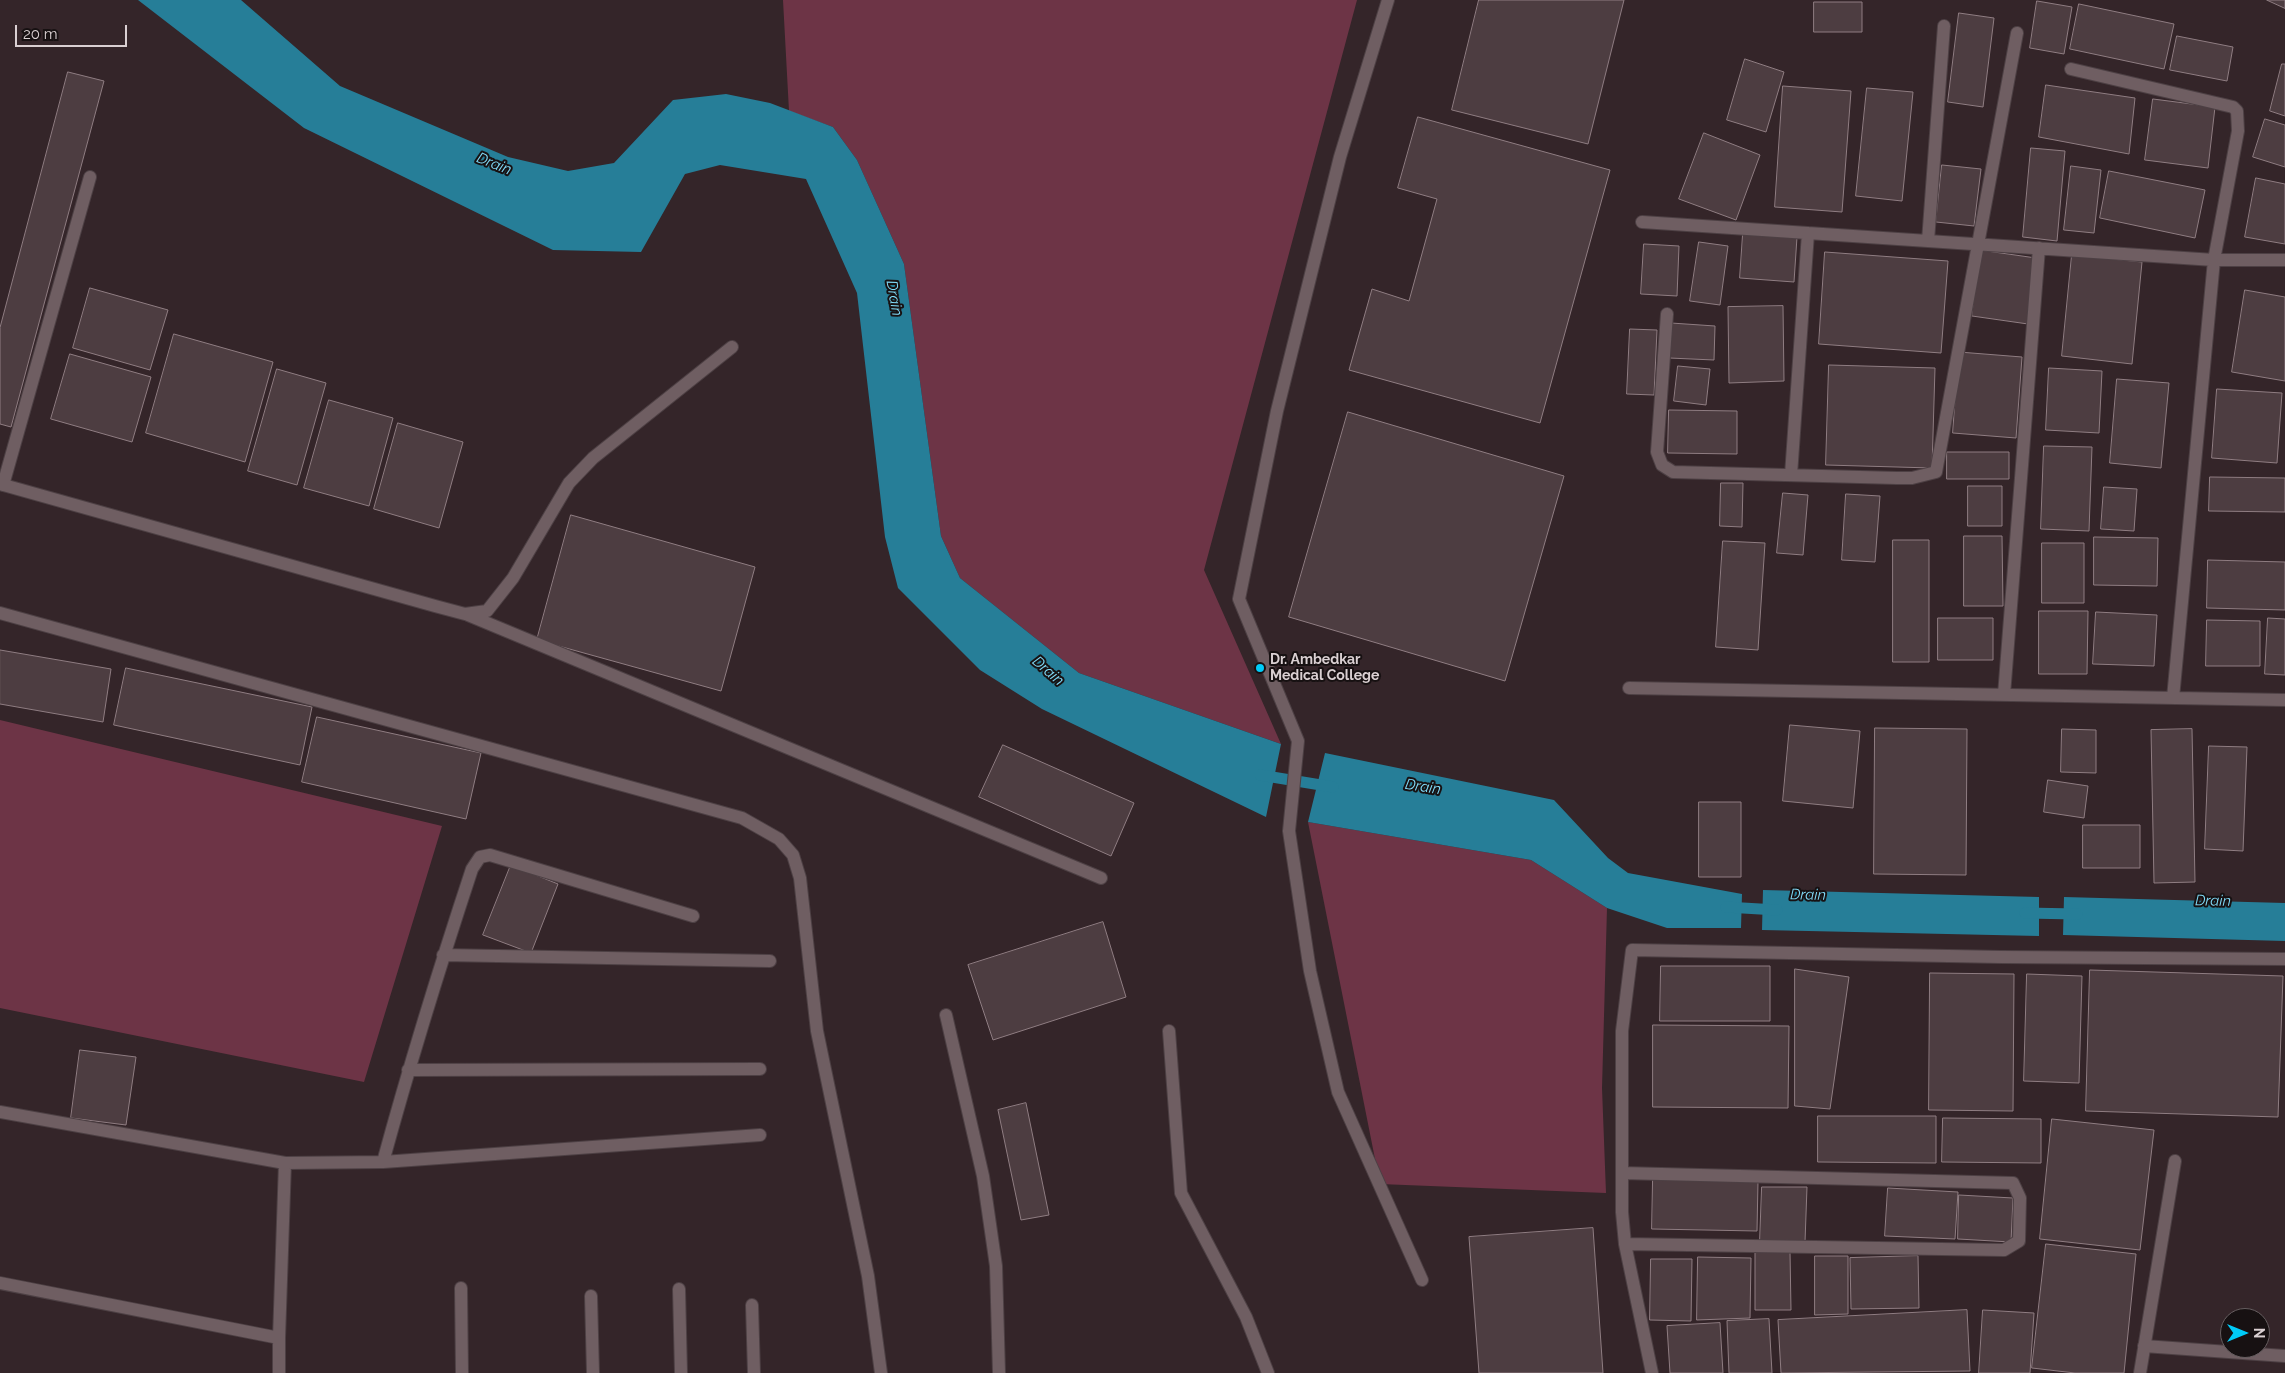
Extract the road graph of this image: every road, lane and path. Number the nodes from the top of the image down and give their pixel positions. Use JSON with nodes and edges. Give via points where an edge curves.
{"nodes":[{"id":1,"x":1388,"y":0,"type":"edge"},
{"id":2,"x":1944,"y":26,"type":"dead end"},
{"id":3,"x":2018,"y":33,"type":"dead end"},
{"id":4,"x":2070,"y":69,"type":"dead end"},
{"id":5,"x":90,"y":177,"type":"dead end"},
{"id":6,"x":1642,"y":222,"type":"dead end"},
{"id":7,"x":1808,"y":233,"type":"junction"},
{"id":8,"x":1928,"y":240,"type":"junction"},
{"id":9,"x":1978,"y":244,"type":"junction"},
{"id":10,"x":2039,"y":248,"type":"junction"},
{"id":11,"x":2214,"y":260,"type":"junction"},
{"id":12,"x":2285,"y":260,"type":"edge"},
{"id":13,"x":1667,"y":314,"type":"dead end"},
{"id":14,"x":732,"y":347,"type":"dead end"},
{"id":15,"x":1791,"y":475,"type":"junction"},
{"id":16,"x":1,"y":484,"type":"edge"},
{"id":17,"x":0,"y":613,"type":"edge"},
{"id":18,"x":465,"y":614,"type":"junction"},
{"id":19,"x":1629,"y":688,"type":"dead end"},
{"id":20,"x":2004,"y":695,"type":"junction"},
{"id":21,"x":2173,"y":698,"type":"junction"},
{"id":22,"x":2285,"y":700,"type":"edge"},
{"id":23,"x":1101,"y":878,"type":"dead end"},
{"id":24,"x":693,"y":916,"type":"dead end"},
{"id":25,"x":443,"y":955,"type":"junction"},
{"id":26,"x":2285,"y":960,"type":"edge"},
{"id":27,"x":770,"y":961,"type":"dead end"},
{"id":28,"x":946,"y":1015,"type":"dead end"},
{"id":29,"x":1169,"y":1031,"type":"dead end"},
{"id":30,"x":760,"y":1068,"type":"dead end"},
{"id":31,"x":408,"y":1070,"type":"junction"},
{"id":32,"x":0,"y":1112,"type":"edge"},
{"id":33,"x":760,"y":1135,"type":"dead end"},
{"id":34,"x":2175,"y":1161,"type":"dead end"},
{"id":35,"x":384,"y":1162,"type":"junction"},
{"id":36,"x":285,"y":1163,"type":"junction"},
{"id":37,"x":1622,"y":1173,"type":"junction"},
{"id":38,"x":1625,"y":1244,"type":"junction"},
{"id":39,"x":1422,"y":1280,"type":"dead end"},
{"id":40,"x":0,"y":1283,"type":"edge"},
{"id":41,"x":461,"y":1288,"type":"dead end"},
{"id":42,"x":679,"y":1290,"type":"dead end"},
{"id":43,"x":591,"y":1296,"type":"dead end"},
{"id":44,"x":752,"y":1305,"type":"dead end"},
{"id":45,"x":279,"y":1338,"type":"junction"},
{"id":46,"x":2144,"y":1346,"type":"junction"},
{"id":47,"x":2285,"y":1356,"type":"edge"},
{"id":48,"x":280,"y":1373,"type":"edge"},
{"id":49,"x":462,"y":1373,"type":"edge"},
{"id":50,"x":594,"y":1373,"type":"edge"},
{"id":51,"x":681,"y":1373,"type":"edge"},
{"id":52,"x":754,"y":1373,"type":"edge"},
{"id":53,"x":881,"y":1373,"type":"edge"},
{"id":54,"x":999,"y":1373,"type":"edge"},
{"id":55,"x":1268,"y":1373,"type":"edge"},
{"id":56,"x":1652,"y":1373,"type":"edge"},
{"id":57,"x":2140,"y":1373,"type":"edge"}],
"edges":[{"from":1,"to":39,"type":"street","via":[[1340,157],[1277,411],[1239,599],[1298,740],[1289,831],[1310,971],[1338,1092]]},
{"from":2,"to":8,"type":"street"},
{"from":3,"to":9,"type":"street"},
{"from":4,"to":11,"type":"street","via":[[2234,106],[2238,131]]},
{"from":5,"to":16,"type":"street"},
{"from":6,"to":7,"type":"street"},
{"from":7,"to":8,"type":"street"},
{"from":7,"to":15,"type":"street"},
{"from":8,"to":9,"type":"street"},
{"from":9,"to":10,"type":"street"},
{"from":9,"to":15,"type":"street","via":[[1936,472],[1912,478]]},
{"from":10,"to":11,"type":"street"},
{"from":10,"to":20,"type":"street"},
{"from":11,"to":12,"type":"street"},
{"from":11,"to":21,"type":"street"},
{"from":13,"to":15,"type":"street","via":[[1657,452],[1662,464],[1673,472]]},
{"from":14,"to":18,"type":"street","via":[[593,458],[570,483],[513,578],[487,611]]},
{"from":16,"to":18,"type":"street"},
{"from":17,"to":53,"type":"street","via":[[742,818],[779,839],[793,855],[800,878],[817,1031],[868,1276]]},
{"from":18,"to":23,"type":"street"},
{"from":19,"to":20,"type":"street"},
{"from":20,"to":21,"type":"street"},
{"from":21,"to":22,"type":"street"},
{"from":24,"to":25,"type":"street","via":[[484,855],[472,869]]},
{"from":25,"to":27,"type":"street"},
{"from":25,"to":31,"type":"street"},
{"from":26,"to":37,"type":"street","via":[[1632,950],[1622,1031]]},
{"from":28,"to":54,"type":"street","via":[[985,1185],[996,1266]]},
{"from":29,"to":55,"type":"street","via":[[1181,1193],[1246,1317]]},
{"from":30,"to":31,"type":"street"},
{"from":31,"to":35,"type":"street"},
{"from":32,"to":36,"type":"street"},
{"from":33,"to":35,"type":"street"},
{"from":34,"to":46,"type":"street"},
{"from":35,"to":36,"type":"street"},
{"from":36,"to":45,"type":"street"},
{"from":37,"to":38,"type":"street"},
{"from":37,"to":38,"type":"street","via":[[2012,1183],[2020,1198],[2019,1240],[2004,1250]]},
{"from":38,"to":56,"type":"street"},
{"from":40,"to":45,"type":"street"},
{"from":41,"to":49,"type":"street"},
{"from":42,"to":51,"type":"street"},
{"from":43,"to":50,"type":"street"},
{"from":44,"to":52,"type":"street"},
{"from":45,"to":48,"type":"street"},
{"from":46,"to":47,"type":"street"},
{"from":46,"to":57,"type":"street"}]}
